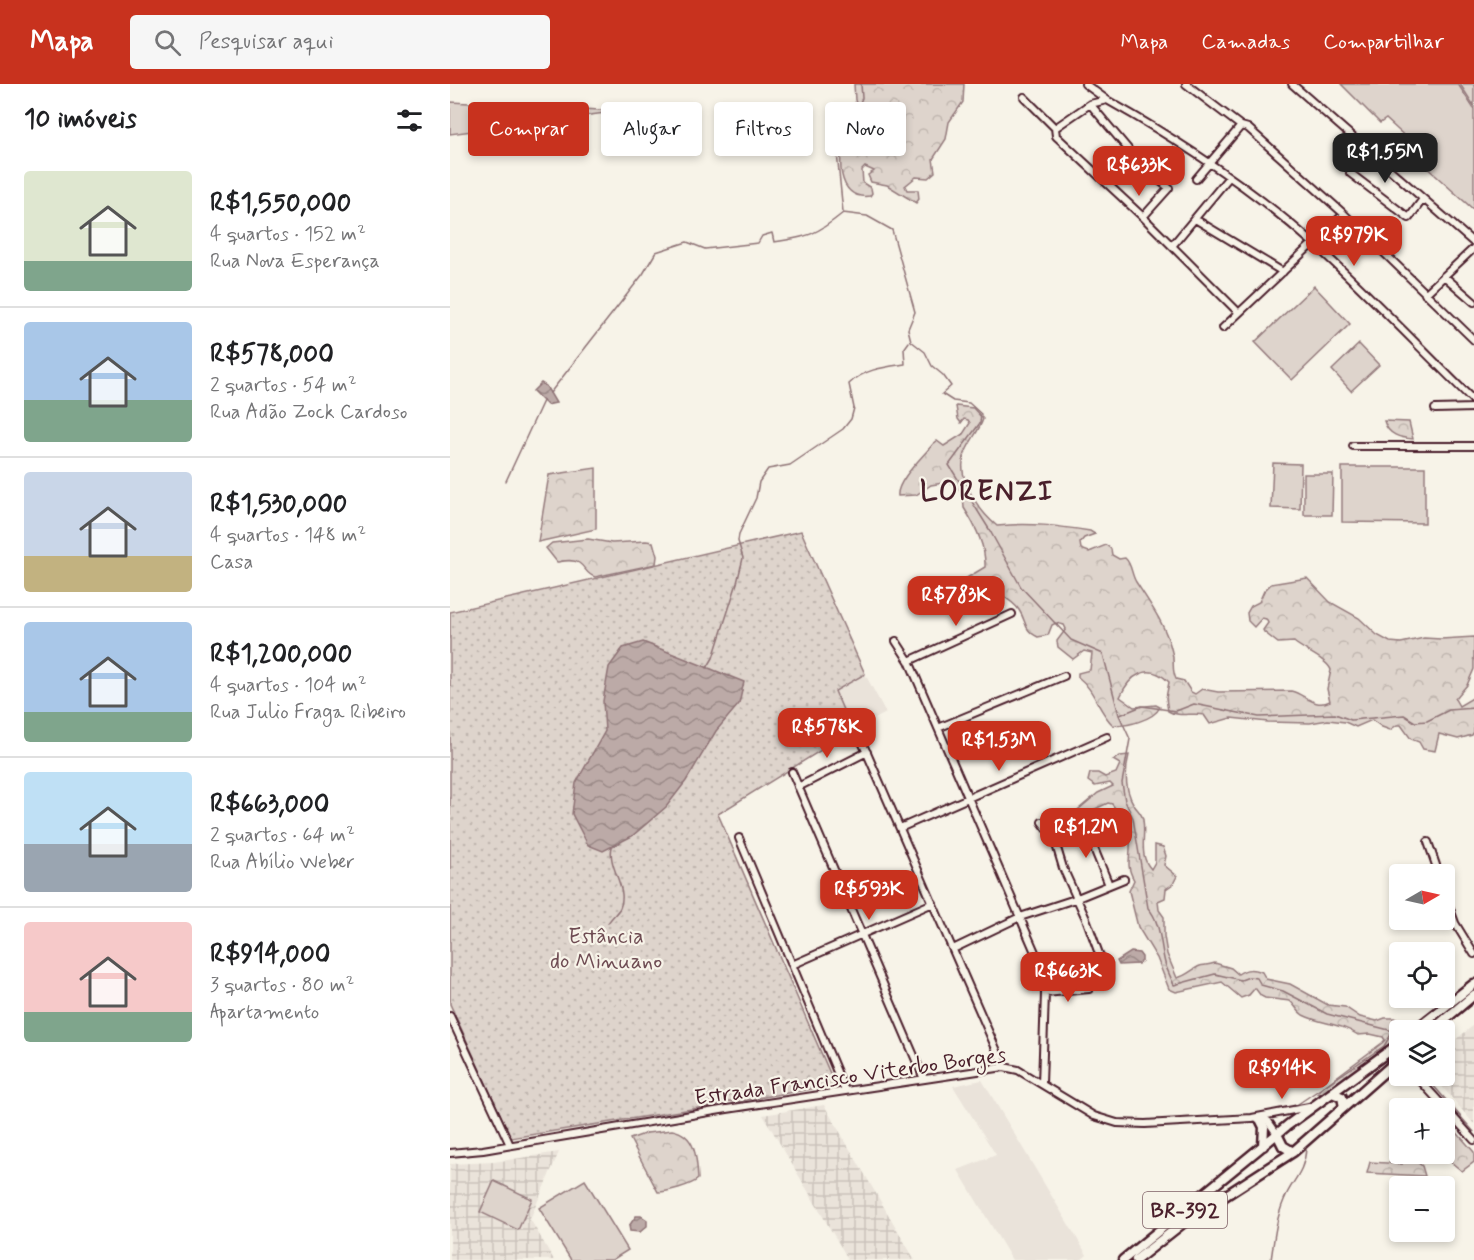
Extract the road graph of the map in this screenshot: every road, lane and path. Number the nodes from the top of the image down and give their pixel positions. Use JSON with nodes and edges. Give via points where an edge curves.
{"nodes":[{"id":1,"x":1085,"y":84,"type":"edge"},
{"id":2,"x":1186,"y":84,"type":"edge"},
{"id":3,"x":1292,"y":84,"type":"edge"},
{"id":4,"x":1024,"y":97,"type":"dead end"},
{"id":5,"x":1107,"y":100,"type":"junction"},
{"id":6,"x":1090,"y":105,"type":"junction"},
{"id":7,"x":1241,"y":126,"type":"junction"},
{"id":8,"x":1055,"y":128,"type":"junction"},
{"id":9,"x":1128,"y":149,"type":"dead end"},
{"id":10,"x":1367,"y":151,"type":"junction"},
{"id":11,"x":1136,"y":162,"type":"dead end"},
{"id":12,"x":1209,"y":162,"type":"junction"},
{"id":13,"x":1229,"y":177,"type":"junction"},
{"id":14,"x":1196,"y":179,"type":"dead end"},
{"id":15,"x":1423,"y":199,"type":"junction"},
{"id":16,"x":1344,"y":214,"type":"junction"},
{"id":17,"x":1143,"y":217,"type":"junction"},
{"id":18,"x":1195,"y":219,"type":"junction"},
{"id":19,"x":1313,"y":243,"type":"junction"},
{"id":20,"x":1474,"y":243,"type":"edge"},
{"id":21,"x":1172,"y":246,"type":"junction"},
{"id":22,"x":1474,"y":248,"type":"edge"},
{"id":23,"x":1282,"y":272,"type":"junction"},
{"id":24,"x":1444,"y":276,"type":"junction"},
{"id":25,"x":1425,"y":294,"type":"junction"},
{"id":26,"x":1474,"y":302,"type":"edge"},
{"id":27,"x":1239,"y":313,"type":"junction"},
{"id":28,"x":1223,"y":328,"type":"dead end"},
{"id":29,"x":1474,"y":340,"type":"edge"},
{"id":30,"x":1474,"y":401,"type":"edge"},
{"id":31,"x":1474,"y":408,"type":"edge"},
{"id":32,"x":1435,"y":409,"type":"dead end"},
{"id":33,"x":1353,"y":446,"type":"dead end"},
{"id":34,"x":1474,"y":446,"type":"edge"},
{"id":35,"x":1012,"y":614,"type":"dead end"},
{"id":36,"x":896,"y":641,"type":"dead end"},
{"id":37,"x":909,"y":661,"type":"junction"},
{"id":38,"x":1064,"y":676,"type":"dead end"},
{"id":39,"x":938,"y":728,"type":"junction"},
{"id":40,"x":856,"y":729,"type":"dead end"},
{"id":41,"x":1107,"y":737,"type":"dead end"},
{"id":42,"x":867,"y":752,"type":"junction"},
{"id":43,"x":792,"y":772,"type":"dead end"},
{"id":44,"x":798,"y":787,"type":"junction"},
{"id":45,"x":968,"y":798,"type":"junction"},
{"id":46,"x":1042,"y":822,"type":"dead end"},
{"id":47,"x":1084,"y":824,"type":"dead end"},
{"id":48,"x":900,"y":828,"type":"junction"},
{"id":49,"x":739,"y":838,"type":"dead end"},
{"id":50,"x":1428,"y":842,"type":"dead end"},
{"id":51,"x":1436,"y":864,"type":"edge"},
{"id":52,"x":1124,"y":879,"type":"dead end"},
{"id":53,"x":1109,"y":885,"type":"junction"},
{"id":54,"x":1076,"y":899,"type":"junction"},
{"id":55,"x":933,"y":903,"type":"junction"},
{"id":56,"x":1020,"y":917,"type":"junction"},
{"id":57,"x":1455,"y":923,"type":"edge"},
{"id":58,"x":862,"y":934,"type":"junction"},
{"id":59,"x":953,"y":950,"type":"junction"},
{"id":60,"x":1474,"y":954,"type":"edge"},
{"id":61,"x":1102,"y":962,"type":"dead end"},
{"id":62,"x":792,"y":965,"type":"junction"},
{"id":63,"x":1474,"y":984,"type":"edge"},
{"id":64,"x":1089,"y":990,"type":"dead end"},
{"id":65,"x":1045,"y":993,"type":"junction"},
{"id":66,"x":1474,"y":995,"type":"edge"},
{"id":67,"x":450,"y":1016,"type":"edge"},
{"id":68,"x":1428,"y":1020,"type":"edge"},
{"id":69,"x":1444,"y":1020,"type":"edge"},
{"id":70,"x":1389,"y":1051,"type":"edge"},
{"id":71,"x":1004,"y":1067,"type":"junction"},
{"id":72,"x":1389,"y":1068,"type":"edge"},
{"id":73,"x":924,"y":1079,"type":"junction"},
{"id":74,"x":1042,"y":1084,"type":"junction"},
{"id":75,"x":1425,"y":1086,"type":"edge"},
{"id":76,"x":845,"y":1091,"type":"junction"},
{"id":77,"x":1332,"y":1093,"type":"junction"},
{"id":78,"x":1315,"y":1105,"type":"junction"},
{"id":79,"x":1344,"y":1107,"type":"junction"},
{"id":80,"x":1257,"y":1118,"type":"junction"},
{"id":81,"x":1277,"y":1134,"type":"junction"},
{"id":82,"x":1474,"y":1140,"type":"edge"},
{"id":83,"x":510,"y":1145,"type":"junction"},
{"id":84,"x":1263,"y":1146,"type":"junction"},
{"id":85,"x":1293,"y":1152,"type":"junction"},
{"id":86,"x":450,"y":1153,"type":"edge"},
{"id":87,"x":1124,"y":1260,"type":"edge"},
{"id":88,"x":1136,"y":1260,"type":"edge"}],
"edges":[{"from":1,"to":5,"type":"street"},
{"from":2,"to":7,"type":"street"},
{"from":3,"to":10,"type":"street"},
{"from":4,"to":8,"type":"street"},
{"from":5,"to":6,"type":"street"},
{"from":5,"to":12,"type":"street"},
{"from":6,"to":8,"type":"street"},
{"from":6,"to":9,"type":"street"},
{"from":7,"to":12,"type":"street"},
{"from":7,"to":16,"type":"street","via":[[1248,128]]},
{"from":8,"to":17,"type":"street","via":[[1056,135]]},
{"from":10,"to":15,"type":"street"},
{"from":10,"to":15,"type":"street","via":[[1350,173],[1409,218]]},
{"from":11,"to":17,"type":"street","via":[[1169,188]]},
{"from":12,"to":13,"type":"street"},
{"from":12,"to":14,"type":"street"},
{"from":13,"to":18,"type":"street"},
{"from":13,"to":19,"type":"street"},
{"from":15,"to":20,"type":"street"},
{"from":16,"to":19,"type":"street"},
{"from":16,"to":25,"type":"street"},
{"from":17,"to":21,"type":"street"},
{"from":18,"to":21,"type":"street"},
{"from":18,"to":23,"type":"street"},
{"from":19,"to":23,"type":"street"},
{"from":19,"to":30,"type":"street"},
{"from":21,"to":27,"type":"street"},
{"from":22,"to":24,"type":"street"},
{"from":23,"to":27,"type":"street"},
{"from":24,"to":25,"type":"street"},
{"from":24,"to":26,"type":"street"},
{"from":25,"to":29,"type":"street"},
{"from":27,"to":28,"type":"street"},
{"from":31,"to":32,"type":"street"},
{"from":33,"to":34,"type":"street"},
{"from":35,"to":37,"type":"street"},
{"from":36,"to":37,"type":"street"},
{"from":37,"to":39,"type":"street"},
{"from":38,"to":39,"type":"street"},
{"from":39,"to":45,"type":"street"},
{"from":40,"to":42,"type":"street"},
{"from":41,"to":45,"type":"street"},
{"from":42,"to":44,"type":"street"},
{"from":42,"to":48,"type":"street"},
{"from":43,"to":44,"type":"street"},
{"from":44,"to":58,"type":"street"},
{"from":45,"to":48,"type":"street"},
{"from":45,"to":56,"type":"street"},
{"from":46,"to":54,"type":"street","via":[[1059,847]]},
{"from":47,"to":53,"type":"street"},
{"from":48,"to":55,"type":"street"},
{"from":49,"to":62,"type":"street"},
{"from":50,"to":51,"type":"street"},
{"from":52,"to":53,"type":"street"},
{"from":53,"to":54,"type":"street"},
{"from":54,"to":56,"type":"street"},
{"from":54,"to":61,"type":"street"},
{"from":55,"to":58,"type":"street"},
{"from":55,"to":59,"type":"street"},
{"from":56,"to":59,"type":"street"},
{"from":56,"to":65,"type":"street","via":[[1041,966]]},
{"from":57,"to":60,"type":"street"},
{"from":58,"to":62,"type":"street"},
{"from":58,"to":73,"type":"street"},
{"from":59,"to":71,"type":"street"},
{"from":62,"to":76,"type":"street"},
{"from":63,"to":68,"type":"highway"},
{"from":64,"to":65,"type":"street"},
{"from":65,"to":74,"type":"street"},
{"from":66,"to":69,"type":"highway"},
{"from":67,"to":83,"type":"street"},
{"from":70,"to":77,"type":"highway","number":"BR-392"},
{"from":71,"to":73,"type":"street","name":"Estrada Francisco Viterbo Borges"},
{"from":71,"to":74,"type":"street","name":"Estrada Francisco Viterbo Borges"},
{"from":72,"to":79,"type":"highway","name":"BR-392"},
{"from":73,"to":76,"type":"street","name":"Estrada Francisco Viterbo Borges"},
{"from":74,"to":80,"type":"street","name":"Estrada Francisco Viterbo Borges","via":[[1094,1116],[1117,1123]]},
{"from":75,"to":82,"type":"street"},
{"from":76,"to":83,"type":"street","name":"Estrada Francisco Viterbo Borges"},
{"from":77,"to":78,"type":"highway","number":"BR-392"},
{"from":77,"to":79,"type":"highway","via":[[1342,1097]]},
{"from":78,"to":80,"type":"street","name":"Estrada Francisco Viterbo Borges"},
{"from":78,"to":81,"type":"highway","number":"BR-392"},
{"from":79,"to":85,"type":"highway","name":"BR-392"},
{"from":80,"to":81,"type":"street","via":[[1268,1121]]},
{"from":80,"to":84,"type":"highway","via":[[1264,1127]]},
{"from":81,"to":84,"type":"highway","number":"BR-392"},
{"from":81,"to":85,"type":"highway","via":[[1283,1146]]},
{"from":83,"to":86,"type":"street","name":"Estrada Francisco Viterbo Borges"},
{"from":84,"to":87,"type":"highway","number":"BR-392"},
{"from":85,"to":88,"type":"highway","name":"BR-392","via":[[1183,1223]]}]}
